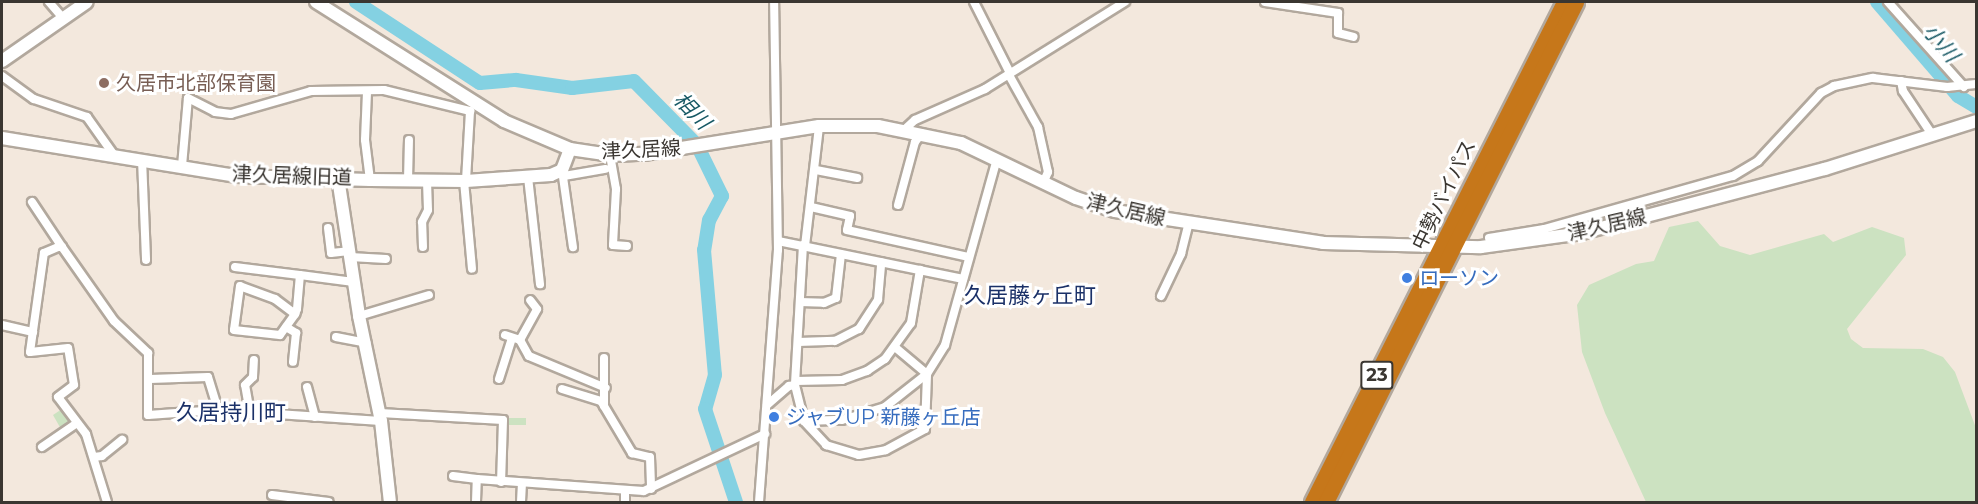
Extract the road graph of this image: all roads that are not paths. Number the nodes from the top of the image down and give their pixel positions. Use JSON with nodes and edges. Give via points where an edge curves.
{"nodes":[{"id":1,"x":49,"y":2,"type":"edge"},
{"id":2,"x":87,"y":2,"type":"edge"},
{"id":3,"x":316,"y":2,"type":"edge"},
{"id":4,"x":774,"y":2,"type":"edge"},
{"id":5,"x":974,"y":2,"type":"edge"},
{"id":6,"x":1125,"y":2,"type":"edge"},
{"id":7,"x":1265,"y":2,"type":"edge"},
{"id":8,"x":1272,"y":2,"type":"edge"},
{"id":9,"x":1564,"y":2,"type":"edge"},
{"id":10,"x":1576,"y":2,"type":"edge"},
{"id":11,"x":1888,"y":2,"type":"edge"},
{"id":12,"x":63,"y":18,"type":"junction"},
{"id":13,"x":1354,"y":37,"type":"dead end"},
{"id":14,"x":2,"y":60,"type":"edge"},
{"id":15,"x":1010,"y":74,"type":"junction"},
{"id":16,"x":2,"y":76,"type":"edge"},
{"id":17,"x":1901,"y":81,"type":"junction"},
{"id":18,"x":1977,"y":84,"type":"edge"},
{"id":19,"x":1955,"y":87,"type":"junction"},
{"id":20,"x":367,"y":92,"type":"junction"},
{"id":21,"x":473,"y":107,"type":"junction"},
{"id":22,"x":1977,"y":121,"type":"edge"},
{"id":23,"x":819,"y":126,"type":"junction"},
{"id":24,"x":903,"y":131,"type":"junction"},
{"id":25,"x":922,"y":133,"type":"junction"},
{"id":26,"x":776,"y":134,"type":"junction"},
{"id":27,"x":1933,"y":136,"type":"junction"},
{"id":28,"x":2,"y":138,"type":"edge"},
{"id":29,"x":410,"y":140,"type":"dead end"},
{"id":30,"x":570,"y":149,"type":"junction"},
{"id":31,"x":114,"y":155,"type":"junction"},
{"id":32,"x":610,"y":155,"type":"junction"},
{"id":33,"x":142,"y":159,"type":"junction"},
{"id":34,"x":997,"y":159,"type":"junction"},
{"id":35,"x":182,"y":166,"type":"junction"},
{"id":36,"x":605,"y":169,"type":"dead end"},
{"id":37,"x":816,"y":170,"type":"junction"},
{"id":38,"x":563,"y":173,"type":"junction"},
{"id":39,"x":528,"y":177,"type":"junction"},
{"id":40,"x":338,"y":178,"type":"junction"},
{"id":41,"x":857,"y":178,"type":"dead end"},
{"id":42,"x":370,"y":180,"type":"junction"},
{"id":43,"x":408,"y":180,"type":"junction"},
{"id":44,"x":427,"y":181,"type":"junction"},
{"id":45,"x":465,"y":181,"type":"junction"},
{"id":46,"x":1717,"y":181,"type":"junction"},
{"id":47,"x":1043,"y":183,"type":"junction"},
{"id":48,"x":1715,"y":199,"type":"junction"},
{"id":49,"x":32,"y":202,"type":"dead end"},
{"id":50,"x":898,"y":205,"type":"dead end"},
{"id":51,"x":811,"y":207,"type":"junction"},
{"id":52,"x":1189,"y":223,"type":"junction"},
{"id":53,"x":328,"y":228,"type":"dead end"},
{"id":54,"x":1490,"y":238,"type":"dead end"},
{"id":55,"x":778,"y":241,"type":"junction"},
{"id":56,"x":62,"y":246,"type":"junction"},
{"id":57,"x":627,"y":246,"type":"dead end"},
{"id":58,"x":804,"y":246,"type":"junction"},
{"id":59,"x":423,"y":247,"type":"dead end"},
{"id":60,"x":573,"y":247,"type":"dead end"},
{"id":61,"x":1448,"y":248,"type":"junction"},
{"id":62,"x":350,"y":254,"type":"junction"},
{"id":63,"x":842,"y":254,"type":"junction"},
{"id":64,"x":969,"y":257,"type":"junction"},
{"id":65,"x":386,"y":259,"type":"dead end"},
{"id":66,"x":146,"y":260,"type":"dead end"},
{"id":67,"x":881,"y":262,"type":"junction"},
{"id":68,"x":235,"y":267,"type":"dead end"},
{"id":69,"x":472,"y":268,"type":"dead end"},
{"id":70,"x":920,"y":270,"type":"junction"},
{"id":71,"x":300,"y":275,"type":"junction"},
{"id":72,"x":963,"y":279,"type":"junction"},
{"id":73,"x":354,"y":282,"type":"junction"},
{"id":74,"x":540,"y":284,"type":"dead end"},
{"id":75,"x":429,"y":295,"type":"dead end"},
{"id":76,"x":1161,"y":296,"type":"dead end"},
{"id":77,"x":530,"y":300,"type":"dead end"},
{"id":78,"x":800,"y":302,"type":"junction"},
{"id":79,"x":295,"y":314,"type":"junction"},
{"id":80,"x":360,"y":316,"type":"junction"},
{"id":81,"x":2,"y":325,"type":"edge"},
{"id":82,"x":286,"y":327,"type":"junction"},
{"id":83,"x":33,"y":332,"type":"junction"},
{"id":84,"x":336,"y":337,"type":"dead end"},
{"id":85,"x":512,"y":338,"type":"junction"},
{"id":86,"x":798,"y":342,"type":"junction"},
{"id":87,"x":366,"y":344,"type":"junction"},
{"id":88,"x":896,"y":348,"type":"junction"},
{"id":89,"x":604,"y":358,"type":"dead end"},
{"id":90,"x":254,"y":360,"type":"dead end"},
{"id":91,"x":293,"y":362,"type":"dead end"},
{"id":92,"x":927,"y":374,"type":"junction"},
{"id":93,"x":222,"y":378,"type":"dead end"},
{"id":94,"x":150,"y":379,"type":"junction"},
{"id":95,"x":212,"y":379,"type":"junction"},
{"id":96,"x":498,"y":379,"type":"dead end"},
{"id":97,"x":795,"y":383,"type":"junction"},
{"id":98,"x":308,"y":387,"type":"dead end"},
{"id":99,"x":606,"y":388,"type":"junction"},
{"id":100,"x":562,"y":389,"type":"dead end"},
{"id":101,"x":767,"y":405,"type":"junction"},
{"id":102,"x":604,"y":406,"type":"junction"},
{"id":103,"x":218,"y":410,"type":"junction"},
{"id":104,"x":250,"y":412,"type":"junction"},
{"id":105,"x":315,"y":417,"type":"junction"},
{"id":106,"x":380,"y":417,"type":"junction"},
{"id":107,"x":804,"y":422,"type":"junction"},
{"id":108,"x":77,"y":423,"type":"junction"},
{"id":109,"x":765,"y":434,"type":"junction"},
{"id":110,"x":123,"y":440,"type":"dead end"},
{"id":111,"x":42,"y":447,"type":"dead end"},
{"id":112,"x":94,"y":457,"type":"junction"},
{"id":113,"x":453,"y":476,"type":"dead end"},
{"id":114,"x":477,"y":479,"type":"junction"},
{"id":115,"x":501,"y":482,"type":"junction"},
{"id":116,"x":522,"y":484,"type":"junction"},
{"id":117,"x":651,"y":489,"type":"junction"},
{"id":118,"x":625,"y":491,"type":"junction"},
{"id":119,"x":272,"y":495,"type":"dead end"},
{"id":120,"x":107,"y":502,"type":"edge"},
{"id":121,"x":328,"y":502,"type":"edge"},
{"id":122,"x":390,"y":502,"type":"edge"},
{"id":123,"x":476,"y":502,"type":"edge"},
{"id":124,"x":521,"y":502,"type":"edge"},
{"id":125,"x":625,"y":502,"type":"edge"},
{"id":126,"x":759,"y":502,"type":"edge"},
{"id":127,"x":1312,"y":502,"type":"edge"},
{"id":128,"x":1326,"y":502,"type":"edge"}],
"edges":[{"from":1,"to":12,"type":"street"},
{"from":2,"to":12,"type":"main road"},
{"from":3,"to":21,"type":"main road","name":"津久居線"},
{"from":4,"to":26,"type":"street"},
{"from":5,"to":15,"type":"street"},
{"from":6,"to":15,"type":"street"},
{"from":7,"to":8,"type":"street"},
{"from":8,"to":13,"type":"street","via":[[1338,13],[1338,33]]},
{"from":9,"to":61,"type":"highway","name":"中勢バイパス","number":"23"},
{"from":10,"to":61,"type":"highway","name":"中勢バイパス","number":"23"},
{"from":11,"to":19,"type":"street"},
{"from":12,"to":14,"type":"main road"},
{"from":15,"to":24,"type":"street","via":[[915,120]]},
{"from":15,"to":47,"type":"street","via":[[1038,127],[1048,172]]},
{"from":16,"to":31,"type":"street","via":[[34,99],[87,117]]},
{"from":17,"to":19,"type":"street"},
{"from":17,"to":27,"type":"street","via":[[1903,91]]},
{"from":17,"to":46,"type":"street","via":[[1873,78],[1821,93],[1758,161]]},
{"from":18,"to":19,"type":"street"},
{"from":20,"to":21,"type":"street","via":[[401,93]]},
{"from":20,"to":35,"type":"street","via":[[311,91],[231,114],[215,112],[188,98]]},
{"from":20,"to":42,"type":"street","via":[[365,140]]},
{"from":21,"to":30,"type":"main road","name":"津久居線"},
{"from":21,"to":45,"type":"street"},
{"from":22,"to":27,"type":"main road","name":"津久居線"},
{"from":23,"to":24,"type":"main road","name":"津久居線","via":[[863,124]]},
{"from":23,"to":26,"type":"main road","name":"津久居線"},
{"from":23,"to":37,"type":"street"},
{"from":24,"to":25,"type":"main road","name":"津久居線"},
{"from":25,"to":34,"type":"main road","name":"津久居線","via":[[961,143]]},
{"from":25,"to":50,"type":"street","via":[[915,142]]},
{"from":26,"to":32,"type":"main road","name":"津久居線"},
{"from":26,"to":55,"type":"street"},
{"from":27,"to":48,"type":"main road","name":"津久居線"},
{"from":28,"to":31,"type":"main road","name":"津久居線旧道"},
{"from":29,"to":43,"type":"street"},
{"from":30,"to":32,"type":"main road","name":"津久居線"},
{"from":30,"to":38,"type":"main road"},
{"from":31,"to":33,"type":"main road","name":"津久居線旧道"},
{"from":32,"to":57,"type":"street","via":[[616,189],[613,245]]},
{"from":33,"to":35,"type":"main road","name":"津久居線旧道"},
{"from":33,"to":66,"type":"street"},
{"from":34,"to":47,"type":"main road","name":"津久居線"},
{"from":34,"to":64,"type":"street"},
{"from":35,"to":40,"type":"main road","name":"津久居線旧道","via":[[237,176]]},
{"from":36,"to":38,"type":"street"},
{"from":37,"to":41,"type":"street"},
{"from":37,"to":51,"type":"street"},
{"from":38,"to":39,"type":"main road","name":"津久居線旧道"},
{"from":38,"to":60,"type":"street"},
{"from":39,"to":45,"type":"main road","name":"津久居線旧道"},
{"from":39,"to":74,"type":"street"},
{"from":40,"to":42,"type":"main road","name":"津久居線旧道"},
{"from":40,"to":62,"type":"main road"},
{"from":42,"to":43,"type":"main road","name":"津久居線旧道"},
{"from":43,"to":44,"type":"main road","name":"津久居線旧道"},
{"from":44,"to":45,"type":"main road","name":"津久居線旧道"},
{"from":44,"to":59,"type":"street"},
{"from":45,"to":69,"type":"street"},
{"from":46,"to":48,"type":"street"},
{"from":46,"to":54,"type":"street","via":[[1544,229]]},
{"from":47,"to":52,"type":"main road","name":"津久居線","via":[[1115,211]]},
{"from":48,"to":61,"type":"main road","name":"津久居線","via":[[1582,233],[1524,243]]},
{"from":49,"to":56,"type":"street"},
{"from":51,"to":58,"type":"street"},
{"from":51,"to":64,"type":"street","via":[[850,216],[847,230]]},
{"from":52,"to":61,"type":"main road","name":"津久居線","via":[[1323,243]]},
{"from":52,"to":76,"type":"street","via":[[1181,254]]},
{"from":53,"to":62,"type":"street","via":[[331,254]]},
{"from":55,"to":58,"type":"street"},
{"from":55,"to":101,"type":"street"},
{"from":56,"to":83,"type":"street","via":[[44,253]]},
{"from":56,"to":94,"type":"street","via":[[114,321],[148,353]]},
{"from":58,"to":63,"type":"street"},
{"from":58,"to":78,"type":"street"},
{"from":61,"to":127,"type":"highway","name":"中勢バイパス","number":"23"},
{"from":61,"to":128,"type":"highway","name":"中勢バイパス","number":"23"},
{"from":62,"to":65,"type":"street"},
{"from":62,"to":73,"type":"main road"},
{"from":63,"to":67,"type":"street"},
{"from":63,"to":78,"type":"street","via":[[836,298],[824,303]]},
{"from":64,"to":72,"type":"street"},
{"from":67,"to":70,"type":"street"},
{"from":67,"to":86,"type":"street","via":[[878,300],[859,329],[835,341]]},
{"from":68,"to":71,"type":"street"},
{"from":70,"to":72,"type":"street"},
{"from":70,"to":88,"type":"street","via":[[915,311]]},
{"from":71,"to":73,"type":"street"},
{"from":71,"to":79,"type":"street"},
{"from":72,"to":92,"type":"street","via":[[945,345]]},
{"from":73,"to":80,"type":"main road"},
{"from":75,"to":80,"type":"street"},
{"from":77,"to":85,"type":"street","via":[[537,309]]},
{"from":78,"to":86,"type":"street"},
{"from":79,"to":82,"type":"street"},
{"from":79,"to":82,"type":"street","via":[[275,298],[240,286],[234,330],[280,335]]},
{"from":80,"to":87,"type":"main road"},
{"from":81,"to":83,"type":"street"},
{"from":82,"to":91,"type":"street","via":[[296,333]]},
{"from":83,"to":108,"type":"street","via":[[30,352],[68,348],[74,385],[58,397]]},
{"from":84,"to":87,"type":"street"},
{"from":85,"to":96,"type":"street"},
{"from":85,"to":99,"type":"street","via":[[529,356]]},
{"from":86,"to":97,"type":"street"},
{"from":87,"to":106,"type":"main road"},
{"from":88,"to":92,"type":"street"},
{"from":88,"to":97,"type":"street","via":[[876,366],[853,377]]},
{"from":89,"to":99,"type":"street"},
{"from":90,"to":104,"type":"street","via":[[253,377],[245,386]]},
{"from":92,"to":107,"type":"street","via":[[896,400],[867,414]]},
{"from":92,"to":107,"type":"street","via":[[925,429],[885,450],[864,455],[843,452],[820,441]]},
{"from":93,"to":95,"type":"street"},
{"from":94,"to":95,"type":"street"},
{"from":94,"to":103,"type":"street","via":[[148,415]]},
{"from":95,"to":103,"type":"street"},
{"from":97,"to":101,"type":"street"},
{"from":97,"to":107,"type":"street"},
{"from":98,"to":105,"type":"street"},
{"from":99,"to":102,"type":"street"},
{"from":100,"to":102,"type":"street","via":[[601,401]]},
{"from":101,"to":109,"type":"street"},
{"from":102,"to":117,"type":"street","via":[[632,453],[650,457]]},
{"from":103,"to":104,"type":"street"},
{"from":104,"to":105,"type":"street"},
{"from":105,"to":106,"type":"street"},
{"from":106,"to":115,"type":"street","via":[[503,420]]},
{"from":106,"to":122,"type":"main road"},
{"from":108,"to":111,"type":"street"},
{"from":108,"to":112,"type":"street","via":[[86,434]]},
{"from":109,"to":117,"type":"street"},
{"from":109,"to":126,"type":"street"},
{"from":110,"to":112,"type":"street"},
{"from":112,"to":120,"type":"street"},
{"from":113,"to":114,"type":"street"},
{"from":114,"to":115,"type":"street"},
{"from":114,"to":123,"type":"street"},
{"from":115,"to":116,"type":"street"},
{"from":116,"to":118,"type":"street"},
{"from":116,"to":124,"type":"street"},
{"from":117,"to":118,"type":"street"},
{"from":118,"to":125,"type":"street"},
{"from":119,"to":121,"type":"street"}]}
